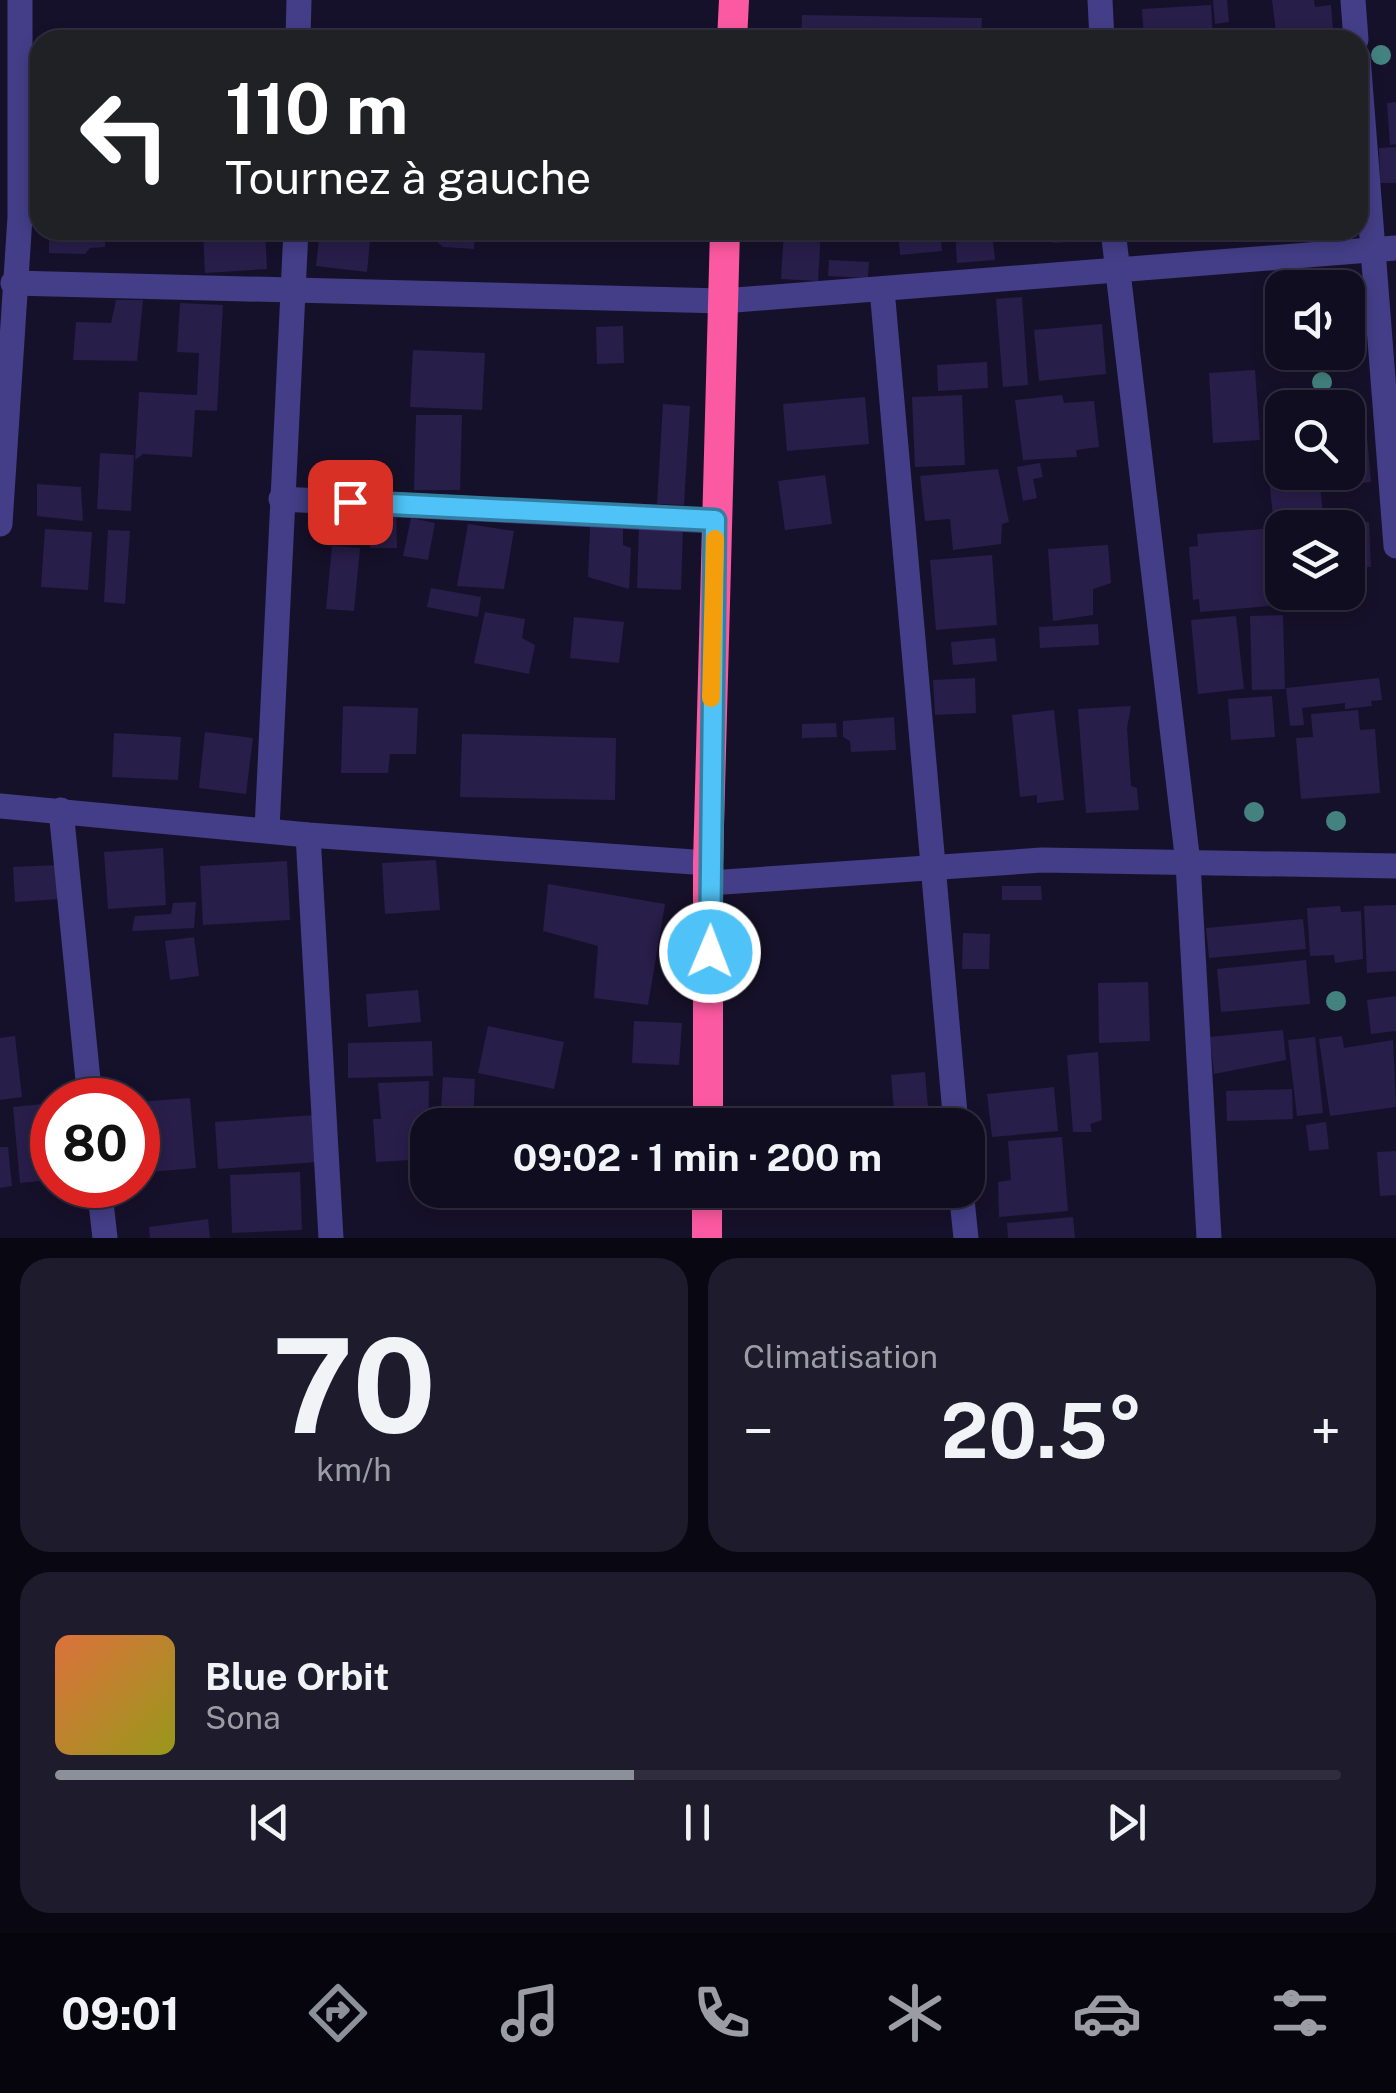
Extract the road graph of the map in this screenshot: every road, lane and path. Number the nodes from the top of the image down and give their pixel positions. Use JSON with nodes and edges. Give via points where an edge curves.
{"nodes":[{"id":1,"x":20,"y":0,"type":"edge"},
{"id":2,"x":299,"y":0,"type":"edge"},
{"id":3,"x":734,"y":0,"type":"edge"},
{"id":4,"x":1100,"y":0,"type":"edge"},
{"id":5,"x":1353,"y":0,"type":"edge"},
{"id":6,"x":298,"y":30,"type":"edge"},
{"id":7,"x":732,"y":30,"type":"edge"},
{"id":8,"x":1102,"y":30,"type":"edge"},
{"id":9,"x":1355,"y":30,"type":"edge"},
{"id":10,"x":1368,"y":131,"type":"edge"},
{"id":11,"x":10,"y":216,"type":"edge"},
{"id":12,"x":296,"y":240,"type":"edge"},
{"id":13,"x":725,"y":240,"type":"edge"},
{"id":14,"x":1114,"y":240,"type":"edge"},
{"id":15,"x":1384,"y":249,"type":"edge"},
{"id":16,"x":1116,"y":270,"type":"junction"},
{"id":17,"x":14,"y":283,"type":"junction"},
{"id":18,"x":882,"y":289,"type":"junction"},
{"id":19,"x":294,"y":292,"type":"junction"},
{"id":20,"x":722,"y":301,"type":"junction"},
{"id":21,"x":281,"y":499,"type":"junction"},
{"id":22,"x":715,"y":520,"type":"junction"},
{"id":23,"x":0,"y":524,"type":"edge"},
{"id":24,"x":1396,"y":546,"type":"edge"},
{"id":25,"x":0,"y":806,"type":"edge"},
{"id":26,"x":61,"y":810,"type":"junction"},
{"id":27,"x":267,"y":829,"type":"junction"},
{"id":28,"x":308,"y":835,"type":"junction"},
{"id":29,"x":1188,"y":863,"type":"junction"},
{"id":30,"x":1396,"y":866,"type":"edge"},
{"id":31,"x":933,"y":867,"type":"junction"},
{"id":32,"x":709,"y":873,"type":"junction"},
{"id":33,"x":88,"y":1078,"type":"edge"},
{"id":34,"x":708,"y":1108,"type":"edge"},
{"id":35,"x":954,"y":1108,"type":"edge"},
{"id":36,"x":101,"y":1208,"type":"edge"},
{"id":37,"x":707,"y":1208,"type":"edge"},
{"id":38,"x":964,"y":1208,"type":"edge"},
{"id":39,"x":104,"y":1238,"type":"edge"},
{"id":40,"x":331,"y":1238,"type":"edge"},
{"id":41,"x":707,"y":1238,"type":"edge"},
{"id":42,"x":966,"y":1238,"type":"edge"},
{"id":43,"x":1210,"y":1238,"type":"edge"}],
"edges":[{"from":1,"to":11,"type":"street"},
{"from":2,"to":6,"type":"street"},
{"from":3,"to":7,"type":"highway"},
{"from":4,"to":8,"type":"street"},
{"from":5,"to":9,"type":"street"},
{"from":10,"to":15,"type":"street"},
{"from":11,"to":17,"type":"street"},
{"from":12,"to":19,"type":"street"},
{"from":13,"to":20,"type":"highway"},
{"from":14,"to":16,"type":"street"},
{"from":15,"to":16,"type":"street"},
{"from":15,"to":24,"type":"street"},
{"from":16,"to":18,"type":"street"},
{"from":16,"to":29,"type":"street"},
{"from":17,"to":19,"type":"street"},
{"from":17,"to":23,"type":"street"},
{"from":18,"to":20,"type":"street"},
{"from":18,"to":31,"type":"street"},
{"from":19,"to":20,"type":"street"},
{"from":19,"to":21,"type":"street"},
{"from":20,"to":22,"type":"highway"},
{"from":21,"to":22,"type":"street"},
{"from":21,"to":27,"type":"street"},
{"from":22,"to":32,"type":"highway"},
{"from":25,"to":26,"type":"street"},
{"from":26,"to":27,"type":"street"},
{"from":26,"to":33,"type":"street"},
{"from":27,"to":28,"type":"street"},
{"from":28,"to":32,"type":"street"},
{"from":28,"to":40,"type":"street"},
{"from":29,"to":30,"type":"street"},
{"from":29,"to":31,"type":"street","via":[[1042,860]]},
{"from":29,"to":43,"type":"street"},
{"from":31,"to":32,"type":"street"},
{"from":31,"to":35,"type":"street"},
{"from":32,"to":34,"type":"highway"},
{"from":36,"to":39,"type":"street"},
{"from":37,"to":41,"type":"highway"},
{"from":38,"to":42,"type":"street"}]}
